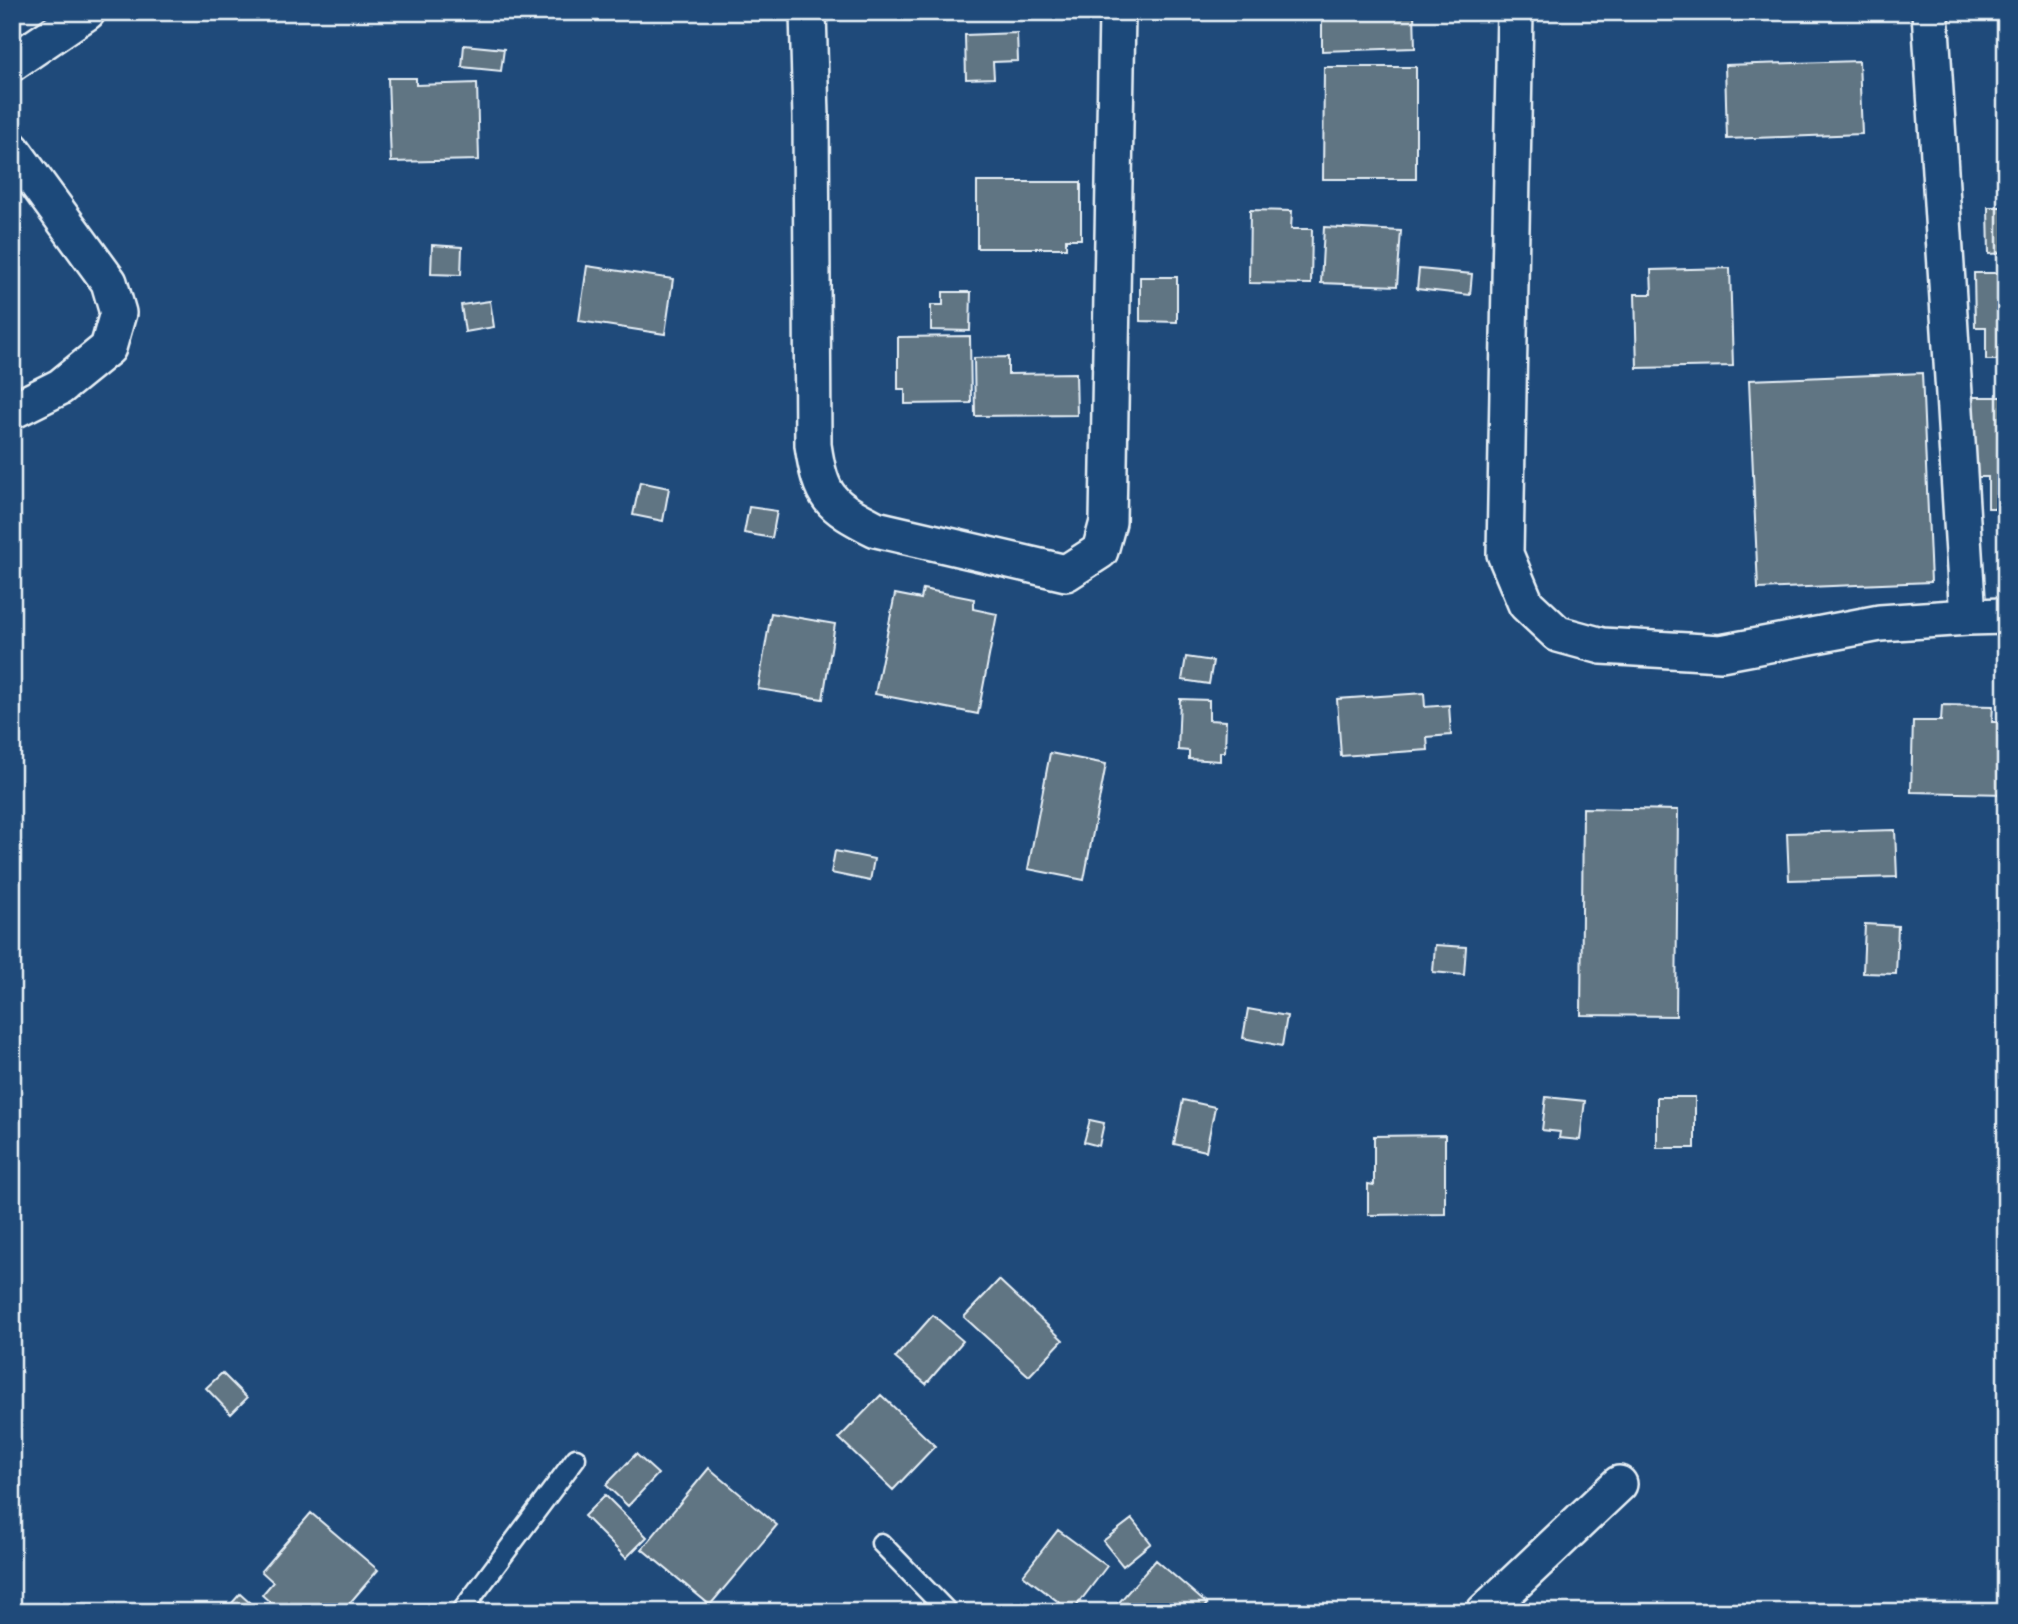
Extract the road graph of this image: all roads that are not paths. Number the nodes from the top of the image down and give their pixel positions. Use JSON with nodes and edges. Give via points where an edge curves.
{"nodes":[{"id":1,"x":88,"y":12,"type":"edge"},
{"id":2,"x":808,"y":12,"type":"edge"},
{"id":3,"x":1117,"y":12,"type":"edge"},
{"id":4,"x":1515,"y":12,"type":"edge"},
{"id":5,"x":1930,"y":12,"type":"edge"},
{"id":6,"x":12,"y":63,"type":"edge"},
{"id":7,"x":12,"y":149,"type":"edge"},
{"id":8,"x":12,"y":411,"type":"edge"},
{"id":9,"x":2006,"y":616,"type":"edge"},
{"id":10,"x":1968,"y":617,"type":"junction"},
{"id":11,"x":576,"y":1458,"type":"dead end"},
{"id":12,"x":1619,"y":1485,"type":"dead end"},
{"id":13,"x":881,"y":1542,"type":"dead end"},
{"id":14,"x":461,"y":1612,"type":"edge"},
{"id":15,"x":948,"y":1612,"type":"edge"},
{"id":16,"x":1484,"y":1612,"type":"edge"}],
"edges":[{"from":1,"to":6,"type":"street"},
{"from":2,"to":3,"type":"street","via":[[817,474],[831,501],[876,529],[1066,573],[1100,551],[1108,522]]},
{"from":4,"to":10,"type":"street","via":[[1505,554],[1526,604],[1558,634],[1602,646],[1721,653],[1880,623]]},
{"from":5,"to":10,"type":"street"},
{"from":7,"to":8,"type":"street","via":[[109,282],[118,313],[108,348],[60,387]]},
{"from":9,"to":10,"type":"street"},
{"from":11,"to":14,"type":"lane"},
{"from":12,"to":16,"type":"street"},
{"from":13,"to":15,"type":"lane"}]}
